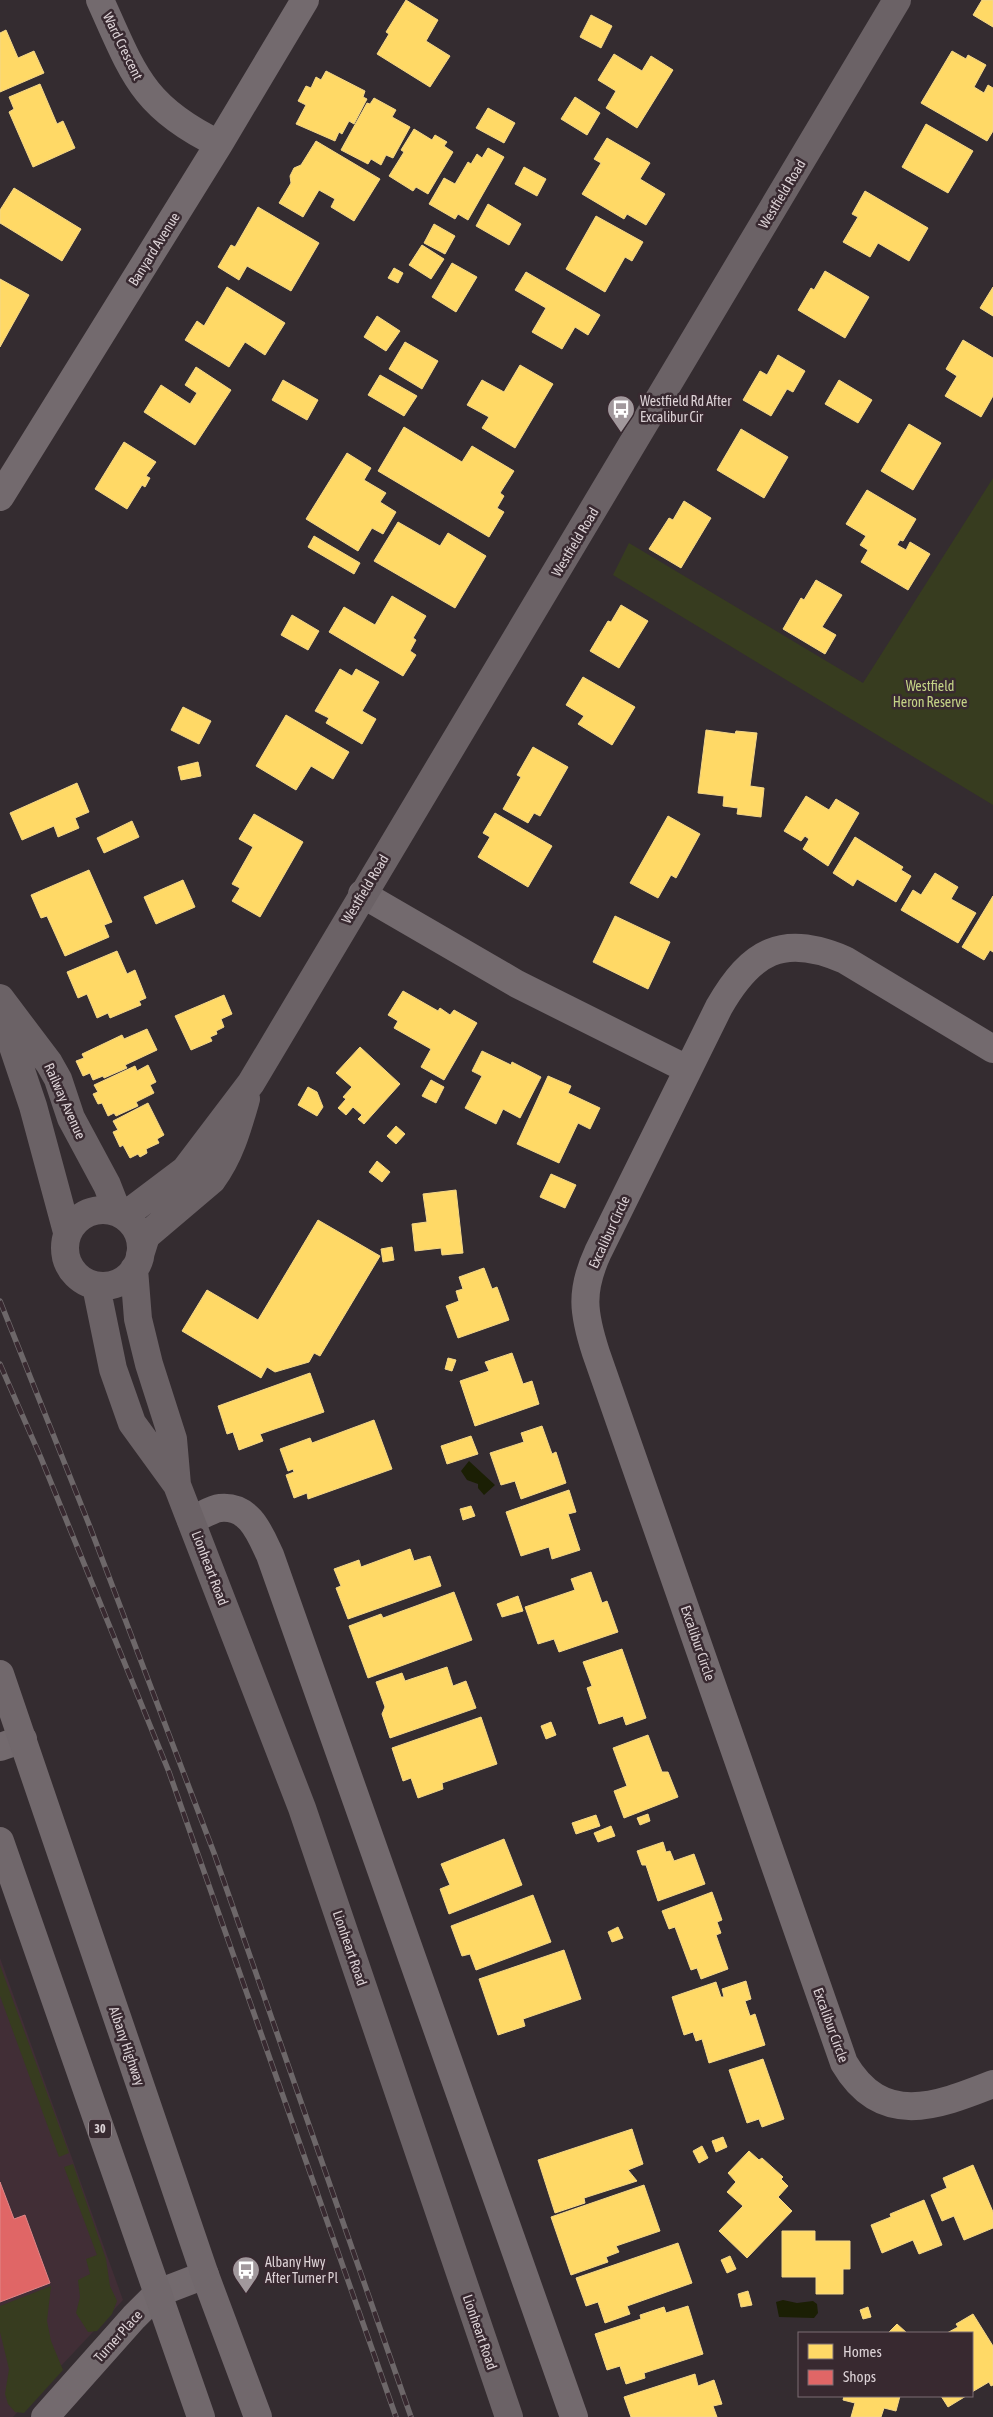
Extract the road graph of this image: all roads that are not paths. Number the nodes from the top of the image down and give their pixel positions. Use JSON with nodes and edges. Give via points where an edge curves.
{"nodes":[{"id":1,"x":100,"y":0,"type":"edge"},
{"id":2,"x":305,"y":0,"type":"edge"},
{"id":3,"x":897,"y":0,"type":"edge"},
{"id":4,"x":219,"y":144,"type":"junction"},
{"id":5,"x":0,"y":497,"type":"edge"},
{"id":6,"x":362,"y":894,"type":"junction"},
{"id":7,"x":0,"y":998,"type":"edge"},
{"id":8,"x":0,"y":1008,"type":"edge"},
{"id":9,"x":993,"y":1049,"type":"edge"},
{"id":10,"x":687,"y":1069,"type":"junction"},
{"id":11,"x":251,"y":1083,"type":"junction"},
{"id":12,"x":121,"y":1214,"type":"junction"},
{"id":13,"x":67,"y":1232,"type":"junction"},
{"id":14,"x":137,"y":1262,"type":"junction"},
{"id":15,"x":96,"y":1286,"type":"junction"},
{"id":16,"x":177,"y":1485,"type":"junction"},
{"id":17,"x":191,"y":1520,"type":"junction"},
{"id":18,"x":0,"y":1674,"type":"edge"},
{"id":19,"x":12,"y":1743,"type":"edge"},
{"id":20,"x":0,"y":1841,"type":"edge"},
{"id":21,"x":993,"y":2084,"type":"edge"},
{"id":22,"x":205,"y":2275,"type":"junction"},
{"id":23,"x":158,"y":2293,"type":"junction"},
{"id":24,"x":45,"y":2417,"type":"edge"},
{"id":25,"x":201,"y":2417,"type":"edge"},
{"id":26,"x":258,"y":2417,"type":"edge"},
{"id":27,"x":509,"y":2417,"type":"edge"},
{"id":28,"x":574,"y":2417,"type":"edge"}],
"edges":[{"from":1,"to":4,"type":"street","name":"Ward Crescent","via":[[129,64],[147,92],[175,119]]},
{"from":2,"to":4,"type":"street","name":"Banyard Avenue"},
{"from":3,"to":6,"type":"main road","name":"Westfield Road"},
{"from":4,"to":5,"type":"street","name":"Banyard Avenue"},
{"from":6,"to":10,"type":"street","via":[[517,984]]},
{"from":6,"to":11,"type":"main road","name":"Westfield Road"},
{"from":7,"to":12,"type":"main road","name":"Railway Avenue","via":[[50,1063],[71,1118]]},
{"from":8,"to":13,"type":"main road","name":"Railway Avenue","via":[[33,1106]]},
{"from":9,"to":10,"type":"street","name":"Excalibur Circle","via":[[845,960],[816,950],[789,948],[762,956],[733,982]]},
{"from":10,"to":21,"type":"street","name":"Excalibur Circle","via":[[592,1264],[584,1306],[587,1326],[844,2063],[868,2092],[903,2106],[935,2105]]},
{"from":11,"to":12,"type":"main road","name":"Westfield Road","via":[[185,1170]]},
{"from":11,"to":14,"type":"main road","name":"Westfield Road","via":[[220,1170],[146,1236]]},
{"from":12,"to":13,"type":"main road","via":[[108,1210],[88,1212]]},
{"from":12,"to":14,"type":"main road","via":[[140,1237]]},
{"from":13,"to":15,"type":"main road","via":[[65,1255],[68,1266],[85,1282]]},
{"from":14,"to":15,"type":"main road","via":[[117,1283]]},
{"from":14,"to":16,"type":"main road","name":"Lionheart Road","via":[[138,1319],[173,1439]]},
{"from":15,"to":16,"type":"main road","name":"Lionheart Road","via":[[113,1369],[132,1423]]},
{"from":16,"to":17,"type":"main road","name":"Lionheart Road"},
{"from":17,"to":27,"type":"main road","name":"Lionheart Road","via":[[302,1808]]},
{"from":17,"to":28,"type":"street","via":[[220,1508],[240,1512],[255,1522],[270,1555]]},
{"from":18,"to":19,"type":"highway","name":"Albany Highway"},
{"from":19,"to":22,"type":"highway","name":"Albany Highway"},
{"from":20,"to":23,"type":"highway","number":"30"},
{"from":22,"to":23,"type":"street","name":"Turner Place"},
{"from":22,"to":26,"type":"highway","name":"Albany Highway"},
{"from":23,"to":24,"type":"street","name":"Turner Place"},
{"from":23,"to":25,"type":"highway","number":"30"}]}
